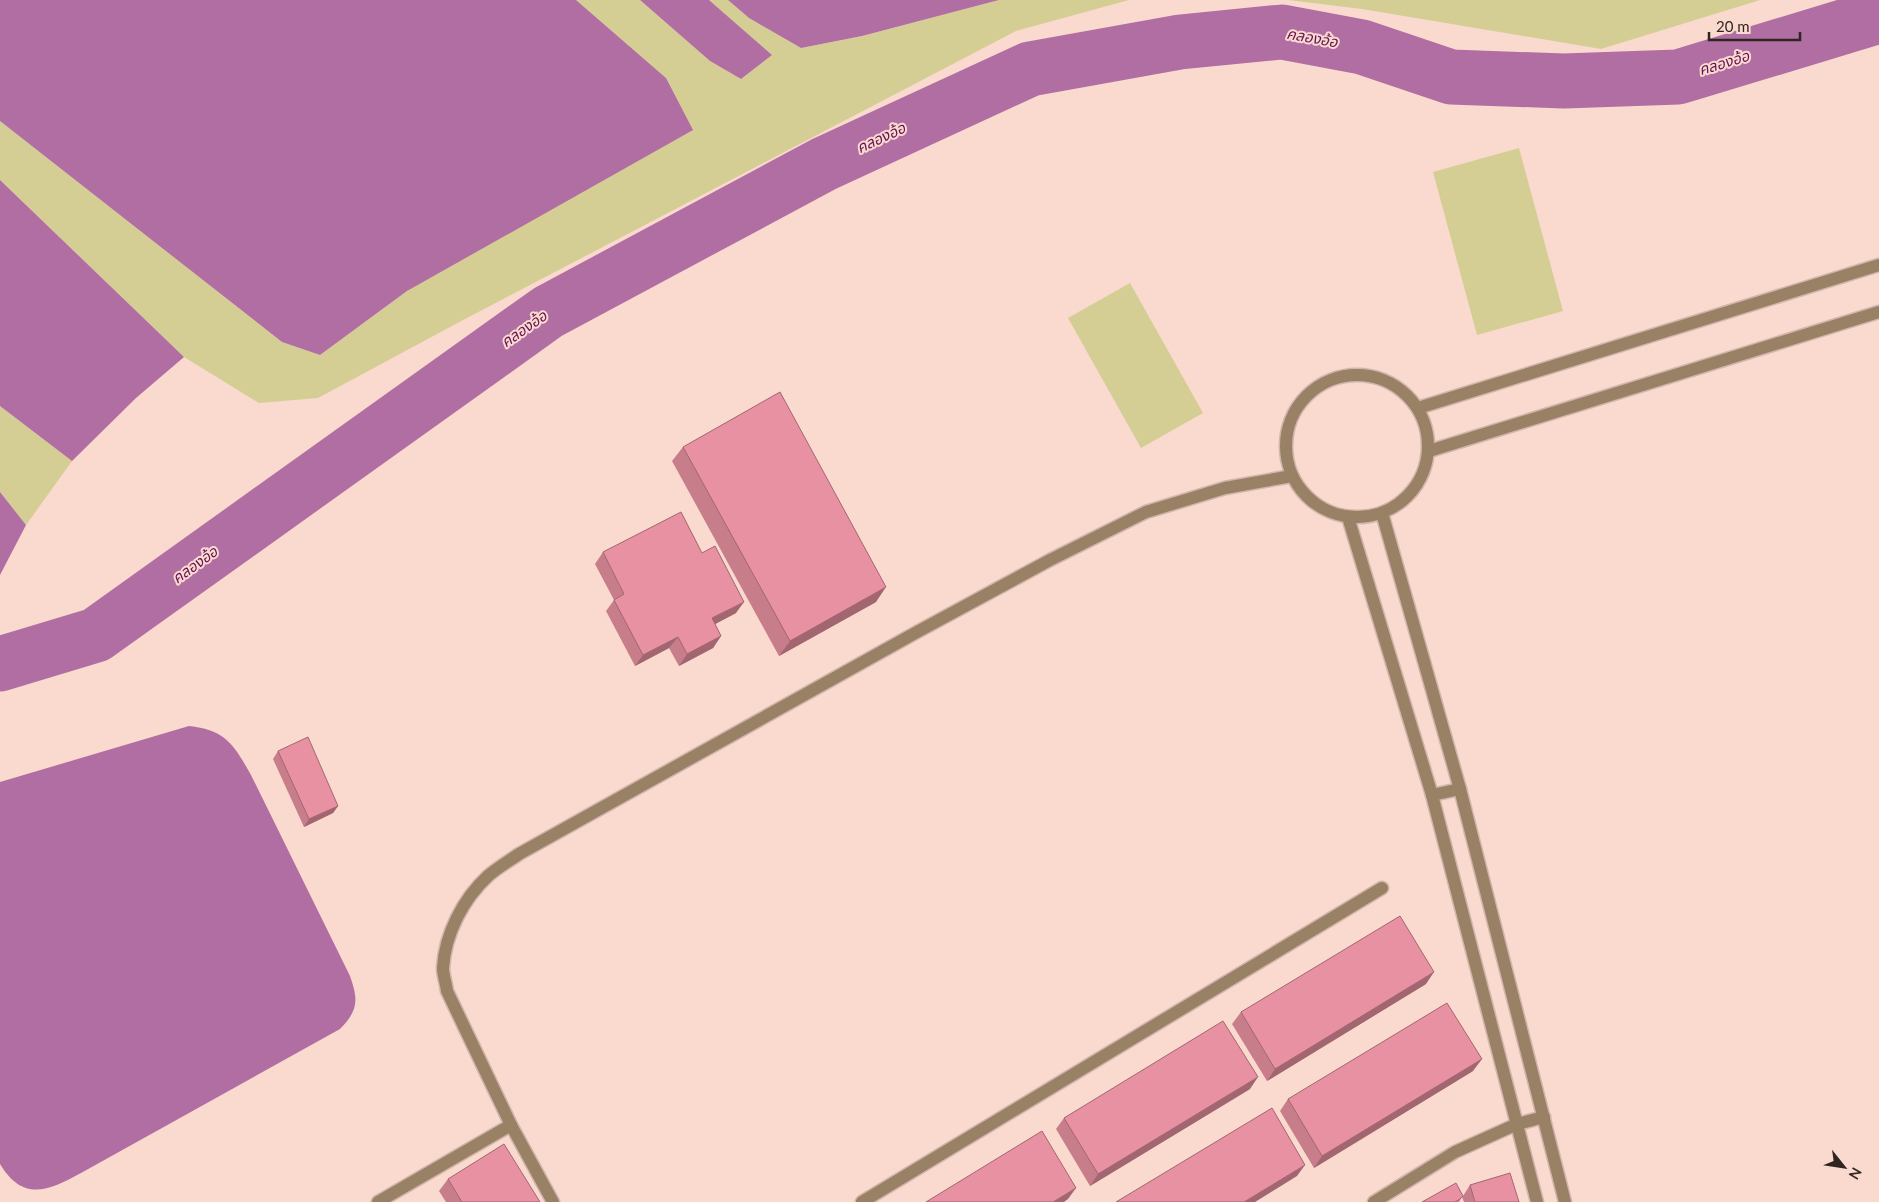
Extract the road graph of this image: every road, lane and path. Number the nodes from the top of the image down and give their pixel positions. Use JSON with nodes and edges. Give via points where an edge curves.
{"nodes":[{"id":1,"x":1879,"y":265,"type":"edge"},
{"id":2,"x":1879,"y":312,"type":"edge"},
{"id":3,"x":1418,"y":408,"type":"junction"},
{"id":4,"x":1429,"y":451,"type":"junction"},
{"id":5,"x":1292,"y":476,"type":"junction"},
{"id":6,"x":1382,"y":513,"type":"junction"},
{"id":7,"x":1348,"y":517,"type":"junction"},
{"id":8,"x":1460,"y":789,"type":"junction"},
{"id":9,"x":1432,"y":796,"type":"junction"},
{"id":10,"x":1382,"y":888,"type":"dead end"},
{"id":11,"x":1544,"y":1118,"type":"junction"},
{"id":12,"x":1517,"y":1124,"type":"junction"},
{"id":13,"x":511,"y":1125,"type":"junction"},
{"id":14,"x":378,"y":1202,"type":"edge"},
{"id":15,"x":553,"y":1202,"type":"edge"},
{"id":16,"x":862,"y":1202,"type":"edge"},
{"id":17,"x":1374,"y":1202,"type":"edge"},
{"id":18,"x":1537,"y":1202,"type":"edge"},
{"id":19,"x":1565,"y":1202,"type":"edge"}],
"edges":[{"from":1,"to":3,"type":"street"},
{"from":2,"to":4,"type":"street"},
{"from":3,"to":4,"type":"street","via":[[1427,428]]},
{"from":3,"to":5,"type":"street","via":[[1400,388],[1376,377],[1349,374],[1324,382],[1303,400],[1289,423],[1286,450]]},
{"from":4,"to":6,"type":"street","via":[[1415,489]]},
{"from":5,"to":7,"type":"street","via":[[1306,496],[1325,510]]},
{"from":5,"to":13,"type":"street","via":[[1225,488],[1146,512],[917,632],[519,854],[488,876],[454,923],[443,970],[448,990]]},
{"from":6,"to":7,"type":"street"},
{"from":6,"to":8,"type":"street"},
{"from":7,"to":9,"type":"street"},
{"from":8,"to":9,"type":"street"},
{"from":8,"to":11,"type":"street"},
{"from":9,"to":12,"type":"street"},
{"from":10,"to":16,"type":"street"},
{"from":11,"to":12,"type":"street"},
{"from":11,"to":19,"type":"street"},
{"from":12,"to":17,"type":"street","via":[[1455,1152]]},
{"from":12,"to":18,"type":"street"},
{"from":13,"to":14,"type":"street"},
{"from":13,"to":15,"type":"street"}]}
